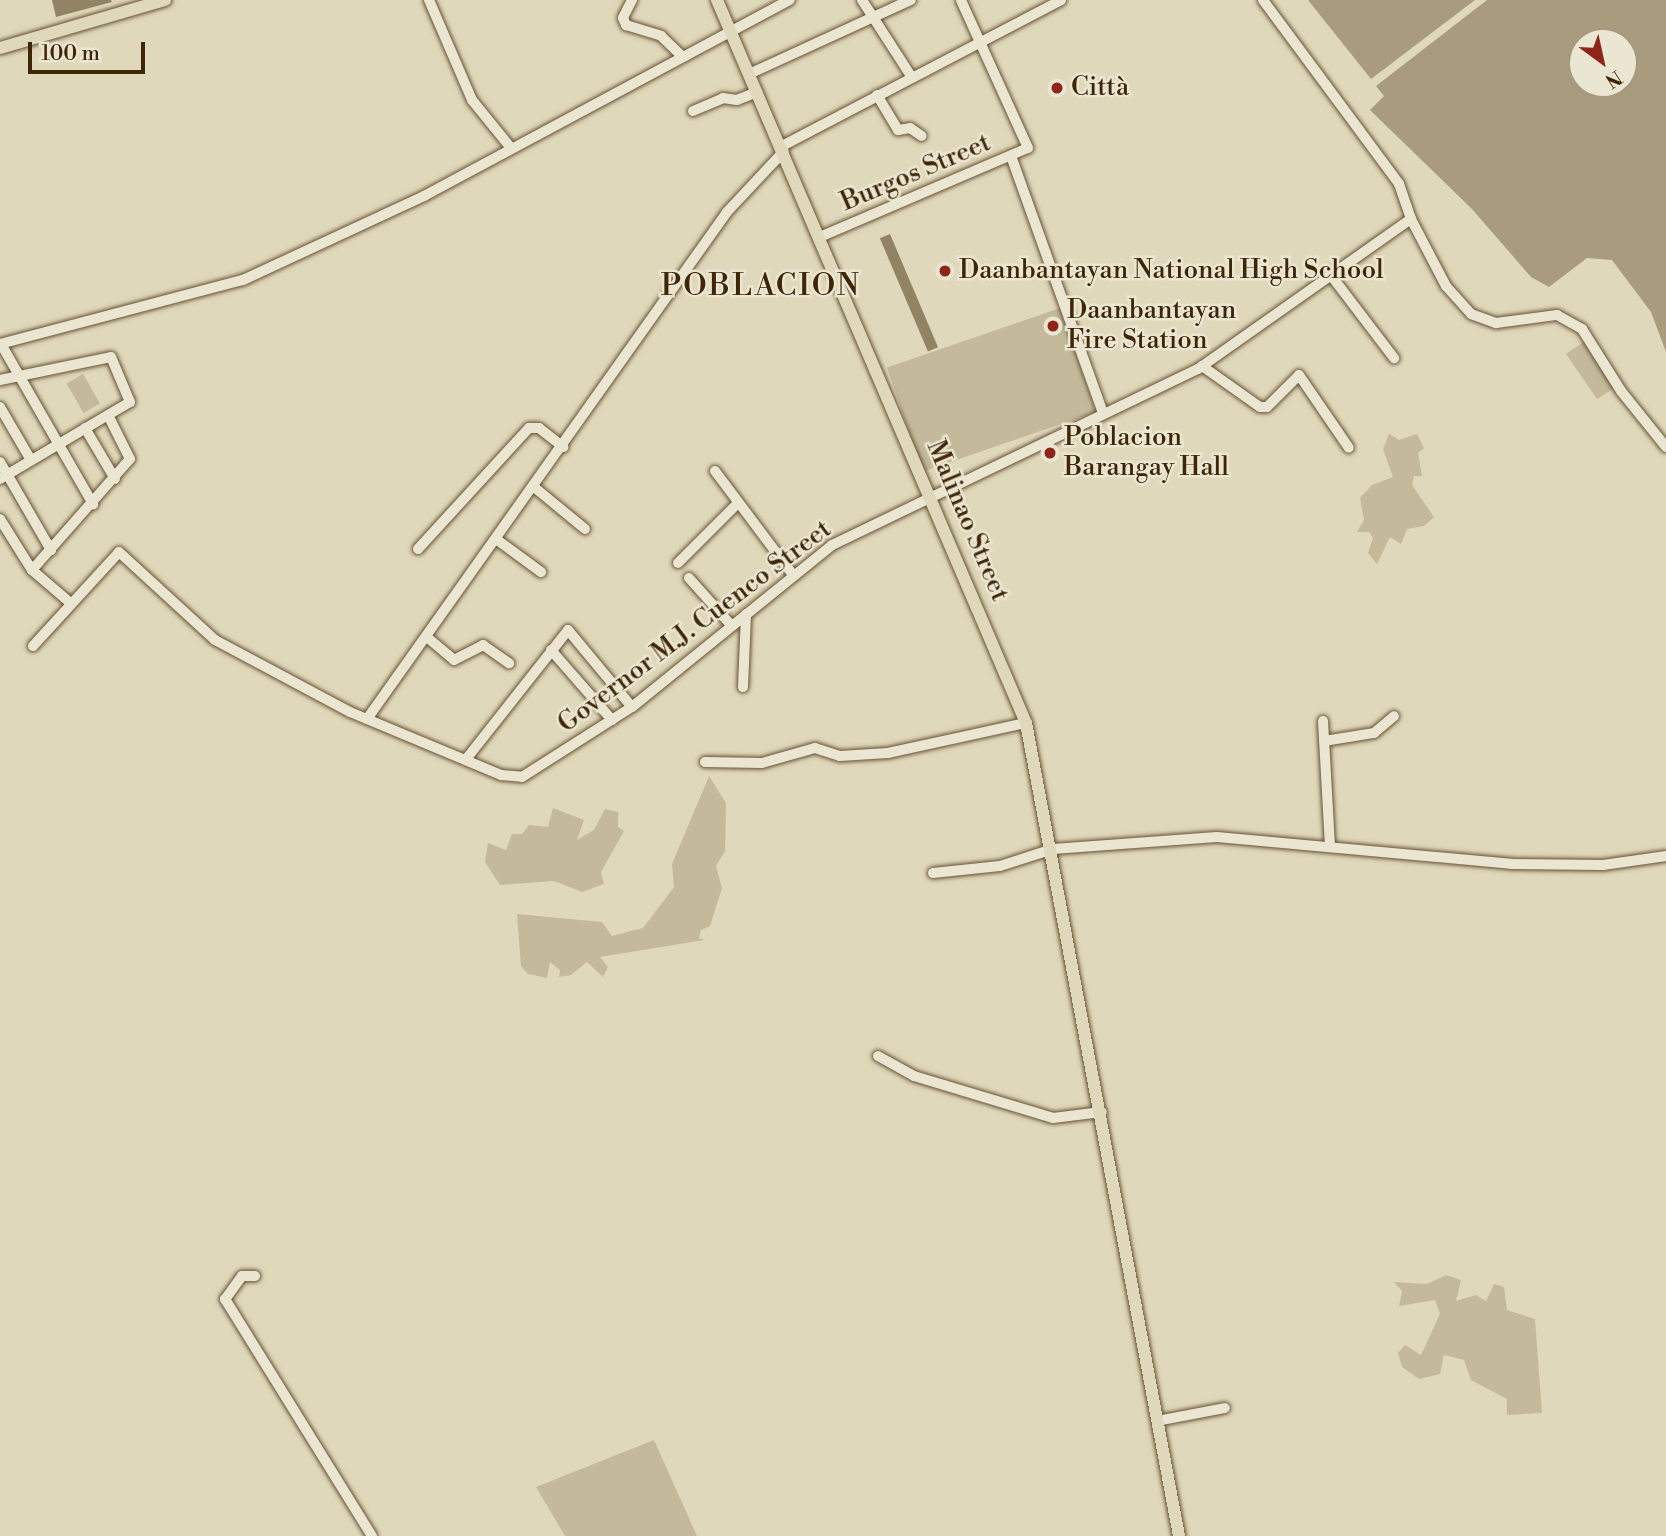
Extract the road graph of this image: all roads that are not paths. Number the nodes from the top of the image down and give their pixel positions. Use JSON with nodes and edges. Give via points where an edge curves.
{"nodes":[{"id":1,"x":165,"y":0,"type":"edge"},
{"id":2,"x":429,"y":0,"type":"edge"},
{"id":3,"x":632,"y":0,"type":"edge"},
{"id":4,"x":717,"y":0,"type":"edge"},
{"id":5,"x":790,"y":0,"type":"edge"},
{"id":6,"x":862,"y":0,"type":"edge"},
{"id":7,"x":911,"y":0,"type":"edge"},
{"id":8,"x":961,"y":0,"type":"edge"},
{"id":9,"x":1061,"y":0,"type":"edge"},
{"id":10,"x":1263,"y":0,"type":"edge"},
{"id":11,"x":873,"y":17,"type":"junction"},
{"id":12,"x":730,"y":29,"type":"junction"},
{"id":13,"x":980,"y":39,"type":"junction"},
{"id":14,"x":0,"y":48,"type":"edge"},
{"id":15,"x":681,"y":55,"type":"junction"},
{"id":16,"x":750,"y":74,"type":"junction"},
{"id":17,"x":911,"y":76,"type":"junction"},
{"id":18,"x":757,"y":92,"type":"junction"},
{"id":19,"x":877,"y":95,"type":"junction"},
{"id":20,"x":693,"y":111,"type":"dead end"},
{"id":21,"x":922,"y":136,"type":"dead end"},
{"id":22,"x":510,"y":148,"type":"junction"},
{"id":23,"x":783,"y":149,"type":"junction"},
{"id":24,"x":1011,"y":156,"type":"junction"},
{"id":25,"x":1411,"y":219,"type":"junction"},
{"id":26,"x":820,"y":237,"type":"junction"},
{"id":27,"x":1333,"y":278,"type":"junction"},
{"id":28,"x":1,"y":344,"type":"edge"},
{"id":29,"x":1394,"y":358,"type":"dead end"},
{"id":30,"x":1202,"y":366,"type":"junction"},
{"id":31,"x":18,"y":376,"type":"junction"},
{"id":32,"x":0,"y":380,"type":"edge"},
{"id":33,"x":0,"y":407,"type":"edge"},
{"id":34,"x":1103,"y":413,"type":"junction"},
{"id":35,"x":108,"y":415,"type":"junction"},
{"id":36,"x":85,"y":428,"type":"junction"},
{"id":37,"x":58,"y":444,"type":"junction"},
{"id":38,"x":563,"y":447,"type":"junction"},
{"id":39,"x":1349,"y":447,"type":"dead end"},
{"id":40,"x":1666,"y":447,"type":"edge"},
{"id":41,"x":32,"y":460,"type":"junction"},
{"id":42,"x":0,"y":462,"type":"edge"},
{"id":43,"x":715,"y":471,"type":"dead end"},
{"id":44,"x":4,"y":477,"type":"edge"},
{"id":45,"x":115,"y":479,"type":"junction"},
{"id":46,"x":534,"y":487,"type":"junction"},
{"id":47,"x":933,"y":495,"type":"junction"},
{"id":48,"x":93,"y":504,"type":"junction"},
{"id":49,"x":736,"y":505,"type":"junction"},
{"id":50,"x":0,"y":519,"type":"edge"},
{"id":51,"x":585,"y":529,"type":"dead end"},
{"id":52,"x":496,"y":539,"type":"junction"},
{"id":53,"x":418,"y":549,"type":"dead end"},
{"id":54,"x":51,"y":550,"type":"junction"},
{"id":55,"x":678,"y":563,"type":"dead end"},
{"id":56,"x":32,"y":570,"type":"junction"},
{"id":57,"x":541,"y":572,"type":"dead end"},
{"id":58,"x":793,"y":575,"type":"junction"},
{"id":59,"x":689,"y":578,"type":"dead end"},
{"id":60,"x":68,"y":601,"type":"junction"},
{"id":61,"x":746,"y":614,"type":"junction"},
{"id":62,"x":731,"y":625,"type":"junction"},
{"id":63,"x":428,"y":638,"type":"junction"},
{"id":64,"x":33,"y":646,"type":"dead end"},
{"id":65,"x":551,"y":650,"type":"junction"},
{"id":66,"x":509,"y":663,"type":"dead end"},
{"id":67,"x":743,"y":687,"type":"dead end"},
{"id":68,"x":632,"y":707,"type":"junction"},
{"id":69,"x":1394,"y":716,"type":"dead end"},
{"id":70,"x":368,"y":719,"type":"junction"},
{"id":71,"x":611,"y":720,"type":"junction"},
{"id":72,"x":1323,"y":721,"type":"dead end"},
{"id":73,"x":1026,"y":723,"type":"junction"},
{"id":74,"x":1324,"y":741,"type":"junction"},
{"id":75,"x":467,"y":758,"type":"junction"},
{"id":76,"x":705,"y":762,"type":"dead end"},
{"id":77,"x":1330,"y":846,"type":"junction"},
{"id":78,"x":1053,"y":849,"type":"junction"},
{"id":79,"x":1666,"y":856,"type":"edge"},
{"id":80,"x":933,"y":873,"type":"dead end"},
{"id":81,"x":878,"y":1056,"type":"dead end"},
{"id":82,"x":1102,"y":1112,"type":"junction"},
{"id":83,"x":256,"y":1276,"type":"dead end"},
{"id":84,"x":1225,"y":1408,"type":"dead end"},
{"id":85,"x":1157,"y":1421,"type":"junction"},
{"id":86,"x":372,"y":1536,"type":"edge"},
{"id":87,"x":1179,"y":1536,"type":"edge"}],
"edges":[{"from":1,"to":14,"type":"main road"},
{"from":2,"to":22,"type":"street","via":[[472,100]]},
{"from":3,"to":15,"type":"street","via":[[624,18],[626,25],[661,36]]},
{"from":4,"to":12,"type":"main road","name":"Malinao Street"},
{"from":5,"to":12,"type":"street"},
{"from":6,"to":11,"type":"street"},
{"from":7,"to":11,"type":"street"},
{"from":8,"to":13,"type":"street"},
{"from":9,"to":13,"type":"street"},
{"from":10,"to":25,"type":"street","via":[[1399,184]]},
{"from":11,"to":16,"type":"street"},
{"from":11,"to":17,"type":"street"},
{"from":12,"to":15,"type":"street"},
{"from":12,"to":16,"type":"main road","name":"Malinao Street"},
{"from":13,"to":17,"type":"street"},
{"from":13,"to":24,"type":"street","name":"Burgos Street","via":[[1028,148]]},
{"from":15,"to":22,"type":"street"},
{"from":16,"to":18,"type":"main road","name":"Malinao Street"},
{"from":17,"to":19,"type":"street"},
{"from":18,"to":20,"type":"street","via":[[737,100],[723,98]]},
{"from":18,"to":23,"type":"main road","name":"Malinao Street"},
{"from":19,"to":21,"type":"street","via":[[898,130],[910,128]]},
{"from":19,"to":23,"type":"street"},
{"from":22,"to":28,"type":"street","via":[[389,214],[243,280]]},
{"from":23,"to":26,"type":"main road","name":"Malinao Street"},
{"from":23,"to":38,"type":"street","via":[[727,212]]},
{"from":24,"to":26,"type":"street","name":"Burgos Street"},
{"from":24,"to":34,"type":"street"},
{"from":25,"to":27,"type":"street","name":"Governor M.J. Cuenco Street"},
{"from":25,"to":40,"type":"street","via":[[1453,297],[1480,318],[1496,323],[1542,314],[1570,319],[1587,334],[1621,391]]},
{"from":26,"to":47,"type":"main road","name":"Malinao Street"},
{"from":27,"to":29,"type":"street"},
{"from":27,"to":30,"type":"street","name":"Governor M.J. Cuenco Street"},
{"from":28,"to":31,"type":"street"},
{"from":30,"to":34,"type":"street","name":"Governor M.J. Cuenco Street"},
{"from":30,"to":39,"type":"street","via":[[1260,407],[1266,407],[1299,375]]},
{"from":31,"to":32,"type":"street"},
{"from":31,"to":35,"type":"street","via":[[111,357],[130,402]]},
{"from":31,"to":37,"type":"street"},
{"from":33,"to":41,"type":"street"},
{"from":34,"to":47,"type":"street","name":"Governor M.J. Cuenco Street"},
{"from":35,"to":36,"type":"street"},
{"from":35,"to":45,"type":"street","via":[[130,459]]},
{"from":36,"to":37,"type":"street"},
{"from":36,"to":45,"type":"street"},
{"from":37,"to":41,"type":"street"},
{"from":37,"to":48,"type":"street"},
{"from":38,"to":46,"type":"street"},
{"from":38,"to":53,"type":"street","via":[[539,428],[529,428]]},
{"from":41,"to":44,"type":"street"},
{"from":42,"to":44,"type":"street"},
{"from":43,"to":49,"type":"street"},
{"from":44,"to":54,"type":"street"},
{"from":45,"to":48,"type":"street"},
{"from":46,"to":51,"type":"street"},
{"from":46,"to":52,"type":"street"},
{"from":47,"to":58,"type":"street","name":"Governor M.J. Cuenco Street","via":[[832,545]]},
{"from":47,"to":73,"type":"main road","name":"Malinao Street"},
{"from":48,"to":54,"type":"street"},
{"from":49,"to":55,"type":"street"},
{"from":49,"to":58,"type":"street"},
{"from":50,"to":56,"type":"street"},
{"from":52,"to":57,"type":"street"},
{"from":52,"to":63,"type":"street"},
{"from":54,"to":56,"type":"street"},
{"from":56,"to":60,"type":"street"},
{"from":58,"to":61,"type":"street","name":"Governor M.J. Cuenco Street"},
{"from":59,"to":62,"type":"street"},
{"from":60,"to":64,"type":"street"},
{"from":60,"to":70,"type":"street","via":[[119,552],[215,640]]},
{"from":61,"to":62,"type":"street","name":"Governor M.J. Cuenco Street"},
{"from":61,"to":67,"type":"street"},
{"from":62,"to":68,"type":"street","name":"Governor M.J. Cuenco Street"},
{"from":63,"to":66,"type":"street","via":[[454,660],[483,645]]},
{"from":63,"to":70,"type":"street"},
{"from":65,"to":68,"type":"street","via":[[572,631]]},
{"from":65,"to":71,"type":"street"},
{"from":65,"to":75,"type":"street"},
{"from":68,"to":71,"type":"street","name":"Governor M.J. Cuenco Street"},
{"from":69,"to":74,"type":"street","via":[[1374,733]]},
{"from":70,"to":75,"type":"street"},
{"from":71,"to":75,"type":"street","name":"Governor M.J. Cuenco Street","via":[[516,778]]},
{"from":72,"to":74,"type":"street"},
{"from":73,"to":76,"type":"street","via":[[888,753],[840,756],[815,748],[762,763]]},
{"from":73,"to":78,"type":"main road","name":"Malinao Street"},
{"from":74,"to":77,"type":"street"},
{"from":77,"to":78,"type":"street","via":[[1217,837]]},
{"from":77,"to":79,"type":"street","via":[[1511,864],[1603,865]]},
{"from":78,"to":80,"type":"street","via":[[1000,866]]},
{"from":78,"to":82,"type":"main road","name":"Malinao Street"},
{"from":81,"to":82,"type":"street","via":[[914,1076],[1053,1118]]},
{"from":82,"to":85,"type":"main road","name":"Malinao Street"},
{"from":83,"to":86,"type":"street","via":[[242,1276],[228,1289],[229,1309]]},
{"from":84,"to":85,"type":"street"},
{"from":85,"to":87,"type":"main road","name":"Malinao Street"}]}
